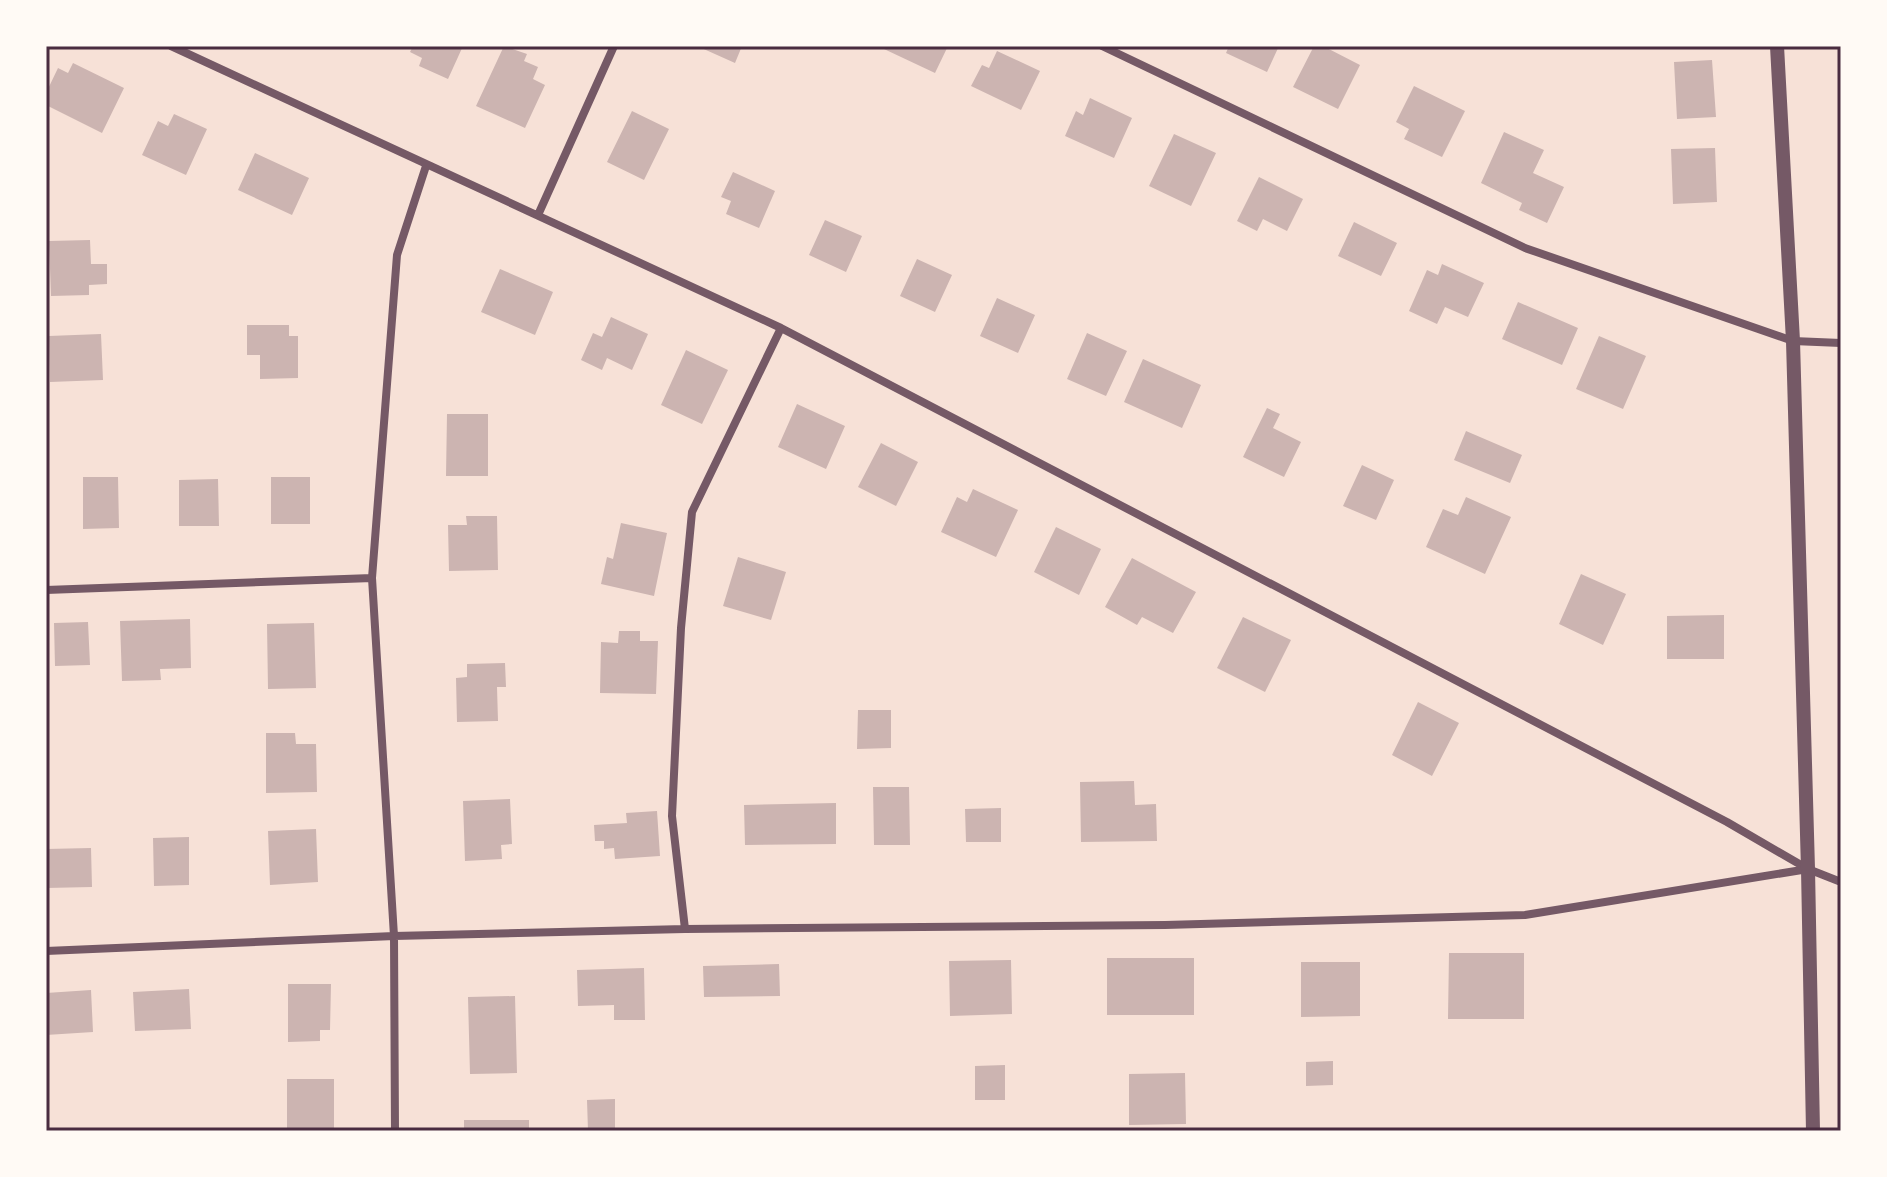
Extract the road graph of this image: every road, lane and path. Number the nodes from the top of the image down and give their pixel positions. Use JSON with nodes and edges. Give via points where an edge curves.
{"nodes":[{"id":1,"x":171,"y":46,"type":"edge"},
{"id":2,"x":614,"y":46,"type":"edge"},
{"id":3,"x":1102,"y":46,"type":"edge"},
{"id":4,"x":1777,"y":46,"type":"edge"},
{"id":5,"x":426,"y":166,"type":"junction"},
{"id":6,"x":538,"y":215,"type":"junction"},
{"id":7,"x":781,"y":328,"type":"junction"},
{"id":8,"x":1793,"y":341,"type":"junction"},
{"id":9,"x":1841,"y":343,"type":"edge"},
{"id":10,"x":372,"y":578,"type":"junction"},
{"id":11,"x":46,"y":590,"type":"edge"},
{"id":12,"x":1808,"y":869,"type":"junction"},
{"id":13,"x":1841,"y":882,"type":"edge"},
{"id":14,"x":685,"y":929,"type":"junction"},
{"id":15,"x":394,"y":936,"type":"junction"},
{"id":16,"x":46,"y":951,"type":"edge"},
{"id":17,"x":395,"y":1131,"type":"edge"},
{"id":18,"x":1813,"y":1131,"type":"edge"}],
"edges":[{"from":1,"to":5,"type":"street"},
{"from":2,"to":6,"type":"street"},
{"from":3,"to":8,"type":"street","via":[[1525,248]]},
{"from":4,"to":8,"type":"street"},
{"from":5,"to":6,"type":"street"},
{"from":5,"to":10,"type":"street","via":[[397,255]]},
{"from":6,"to":7,"type":"street"},
{"from":7,"to":12,"type":"street"},
{"from":7,"to":14,"type":"street","via":[[692,512],[672,816]]},
{"from":8,"to":9,"type":"street"},
{"from":8,"to":12,"type":"street"},
{"from":10,"to":11,"type":"street"},
{"from":10,"to":15,"type":"street"},
{"from":12,"to":13,"type":"street"},
{"from":12,"to":14,"type":"street","via":[[1525,915]]},
{"from":12,"to":18,"type":"street"},
{"from":14,"to":15,"type":"street"},
{"from":15,"to":16,"type":"street"},
{"from":15,"to":17,"type":"street"}]}
